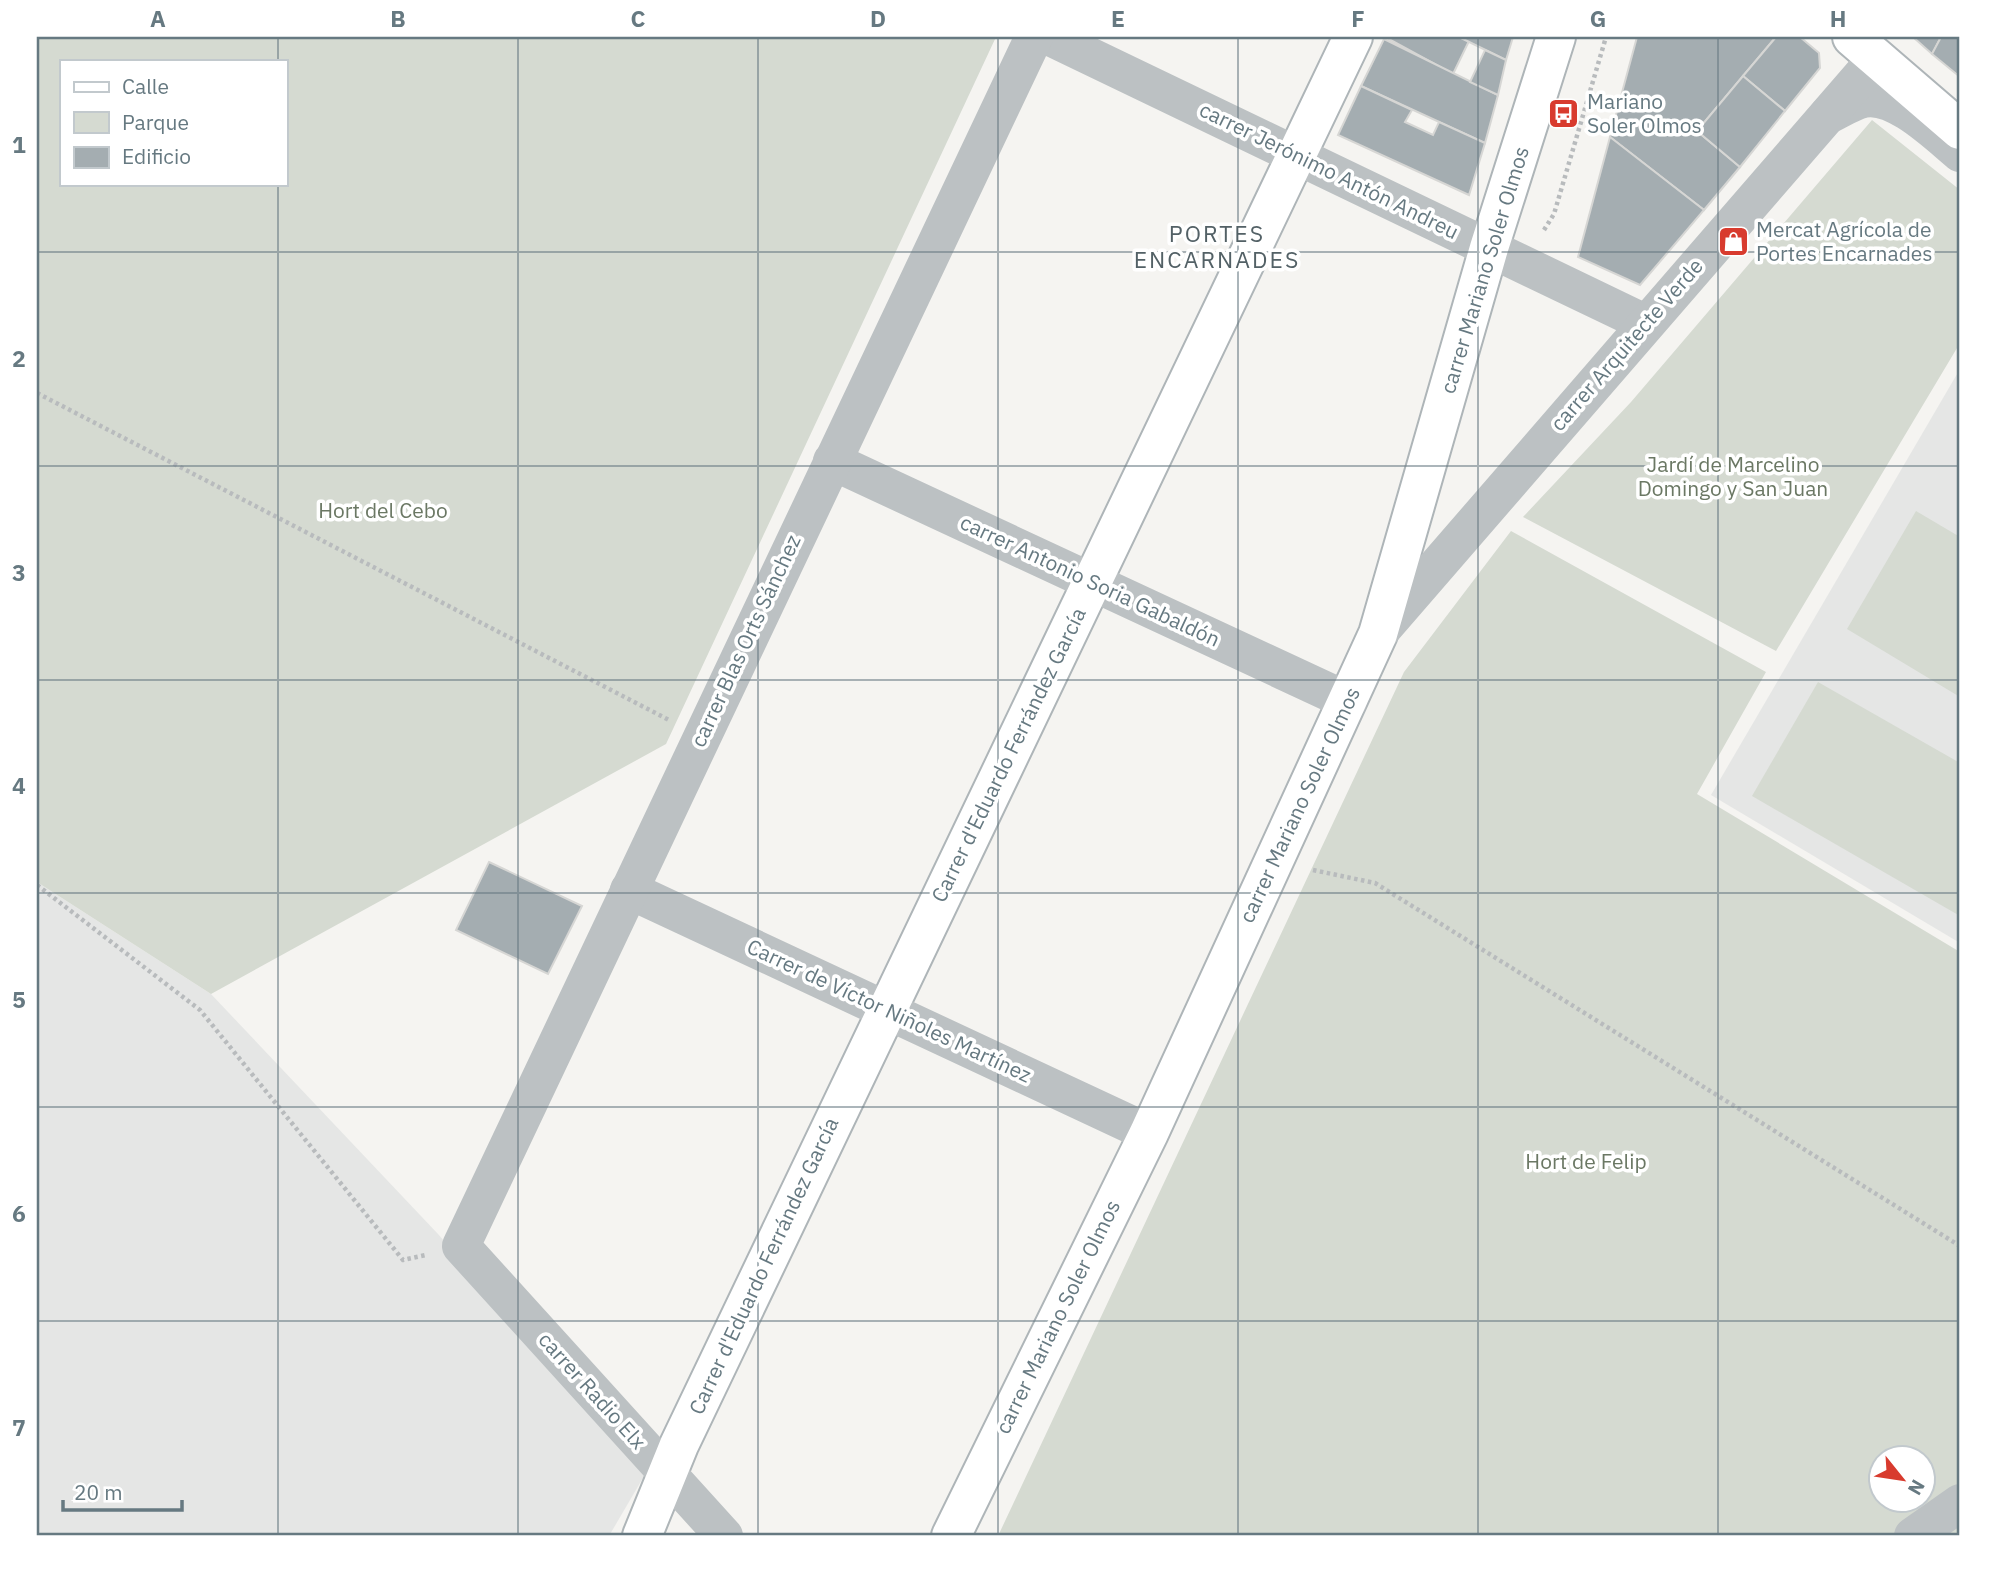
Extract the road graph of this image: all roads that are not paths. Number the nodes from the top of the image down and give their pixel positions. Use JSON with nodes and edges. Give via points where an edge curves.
{"nodes":[{"id":1,"x":1034,"y":37,"type":"edge"},
{"id":2,"x":1051,"y":37,"type":"edge"},
{"id":3,"x":1353,"y":37,"type":"edge"},
{"id":4,"x":1556,"y":37,"type":"edge"},
{"id":5,"x":1865,"y":47,"type":"edge"},
{"id":6,"x":1828,"y":115,"type":"junction"},
{"id":7,"x":1960,"y":130,"type":"edge"},
{"id":8,"x":1960,"y":153,"type":"edge"},
{"id":9,"x":1295,"y":155,"type":"junction"},
{"id":10,"x":1489,"y":248,"type":"junction"},
{"id":11,"x":1645,"y":323,"type":"junction"},
{"id":12,"x":832,"y":461,"type":"junction"},
{"id":13,"x":1092,"y":582,"type":"junction"},
{"id":14,"x":1378,"y":634,"type":"junction"},
{"id":15,"x":1348,"y":701,"type":"junction"},
{"id":16,"x":629,"y":890,"type":"junction"},
{"id":17,"x":886,"y":1010,"type":"junction"},
{"id":18,"x":1149,"y":1133,"type":"junction"},
{"id":19,"x":461,"y":1246,"type":"joint"},
{"id":20,"x":666,"y":1473,"type":"junction"},
{"id":21,"x":1960,"y":1503,"type":"edge"},
{"id":22,"x":631,"y":1536,"type":"edge"},
{"id":23,"x":642,"y":1536,"type":"edge"},
{"id":24,"x":723,"y":1536,"type":"edge"},
{"id":25,"x":951,"y":1536,"type":"edge"},
{"id":26,"x":1913,"y":1536,"type":"edge"}],
"edges":[{"from":1,"to":12,"type":"street","name":"carrer Blas Orts Sánchez"},
{"from":2,"to":9,"type":"street","name":"carrer Jerónimo Antón Andreu"},
{"from":3,"to":9,"type":"main road","name":"Carrer d'Eduardo Ferrández García"},
{"from":4,"to":10,"type":"main road","name":"carrer Mariano Soler Olmos"},
{"from":5,"to":6,"type":"street","name":"carrer Arquitecte Verde"},
{"from":5,"to":7,"type":"main road"},
{"from":6,"to":8,"type":"street","via":[[1864,99],[1889,102],[1923,122]]},
{"from":6,"to":11,"type":"street","name":"carrer Arquitecte Verde"},
{"from":9,"to":10,"type":"street","name":"carrer Jerónimo Antón Andreu"},
{"from":9,"to":13,"type":"main road","name":"Carrer d'Eduardo Ferrández García"},
{"from":10,"to":11,"type":"street","name":"carrer Jerónimo Antón Andreu"},
{"from":10,"to":14,"type":"main road","name":"carrer Mariano Soler Olmos"},
{"from":11,"to":14,"type":"street","name":"carrer Arquitecte Verde"},
{"from":12,"to":13,"type":"street","name":"carrer Antonio Soria Gabaldón"},
{"from":12,"to":16,"type":"street","name":"carrer Blas Orts Sánchez"},
{"from":13,"to":15,"type":"street","name":"carrer Antonio Soria Gabaldón"},
{"from":13,"to":17,"type":"main road","name":"Carrer d'Eduardo Ferrández García"},
{"from":14,"to":15,"type":"main road","name":"carrer Mariano Soler Olmos"},
{"from":15,"to":18,"type":"main road","name":"carrer Mariano Soler Olmos"},
{"from":16,"to":17,"type":"street","name":"Carrer de Víctor Niñoles Martínez"},
{"from":16,"to":19,"type":"street","name":"carrer Blas Orts Sánchez"},
{"from":17,"to":18,"type":"street","name":"Carrer de Víctor Niñoles Martínez"},
{"from":17,"to":20,"type":"main road","name":"Carrer d'Eduardo Ferrández García"},
{"from":18,"to":25,"type":"main road","name":"carrer Mariano Soler Olmos"},
{"from":19,"to":20,"type":"street","name":"carrer Radio Elx"},
{"from":20,"to":22,"type":"street","name":"Carrer d'Eduardo Ferrández García"},
{"from":20,"to":23,"type":"main road","name":"Carrer d'Eduardo Ferrández García"},
{"from":20,"to":24,"type":"street","name":"carrer Radio Elx"},
{"from":21,"to":26,"type":"street"}]}
